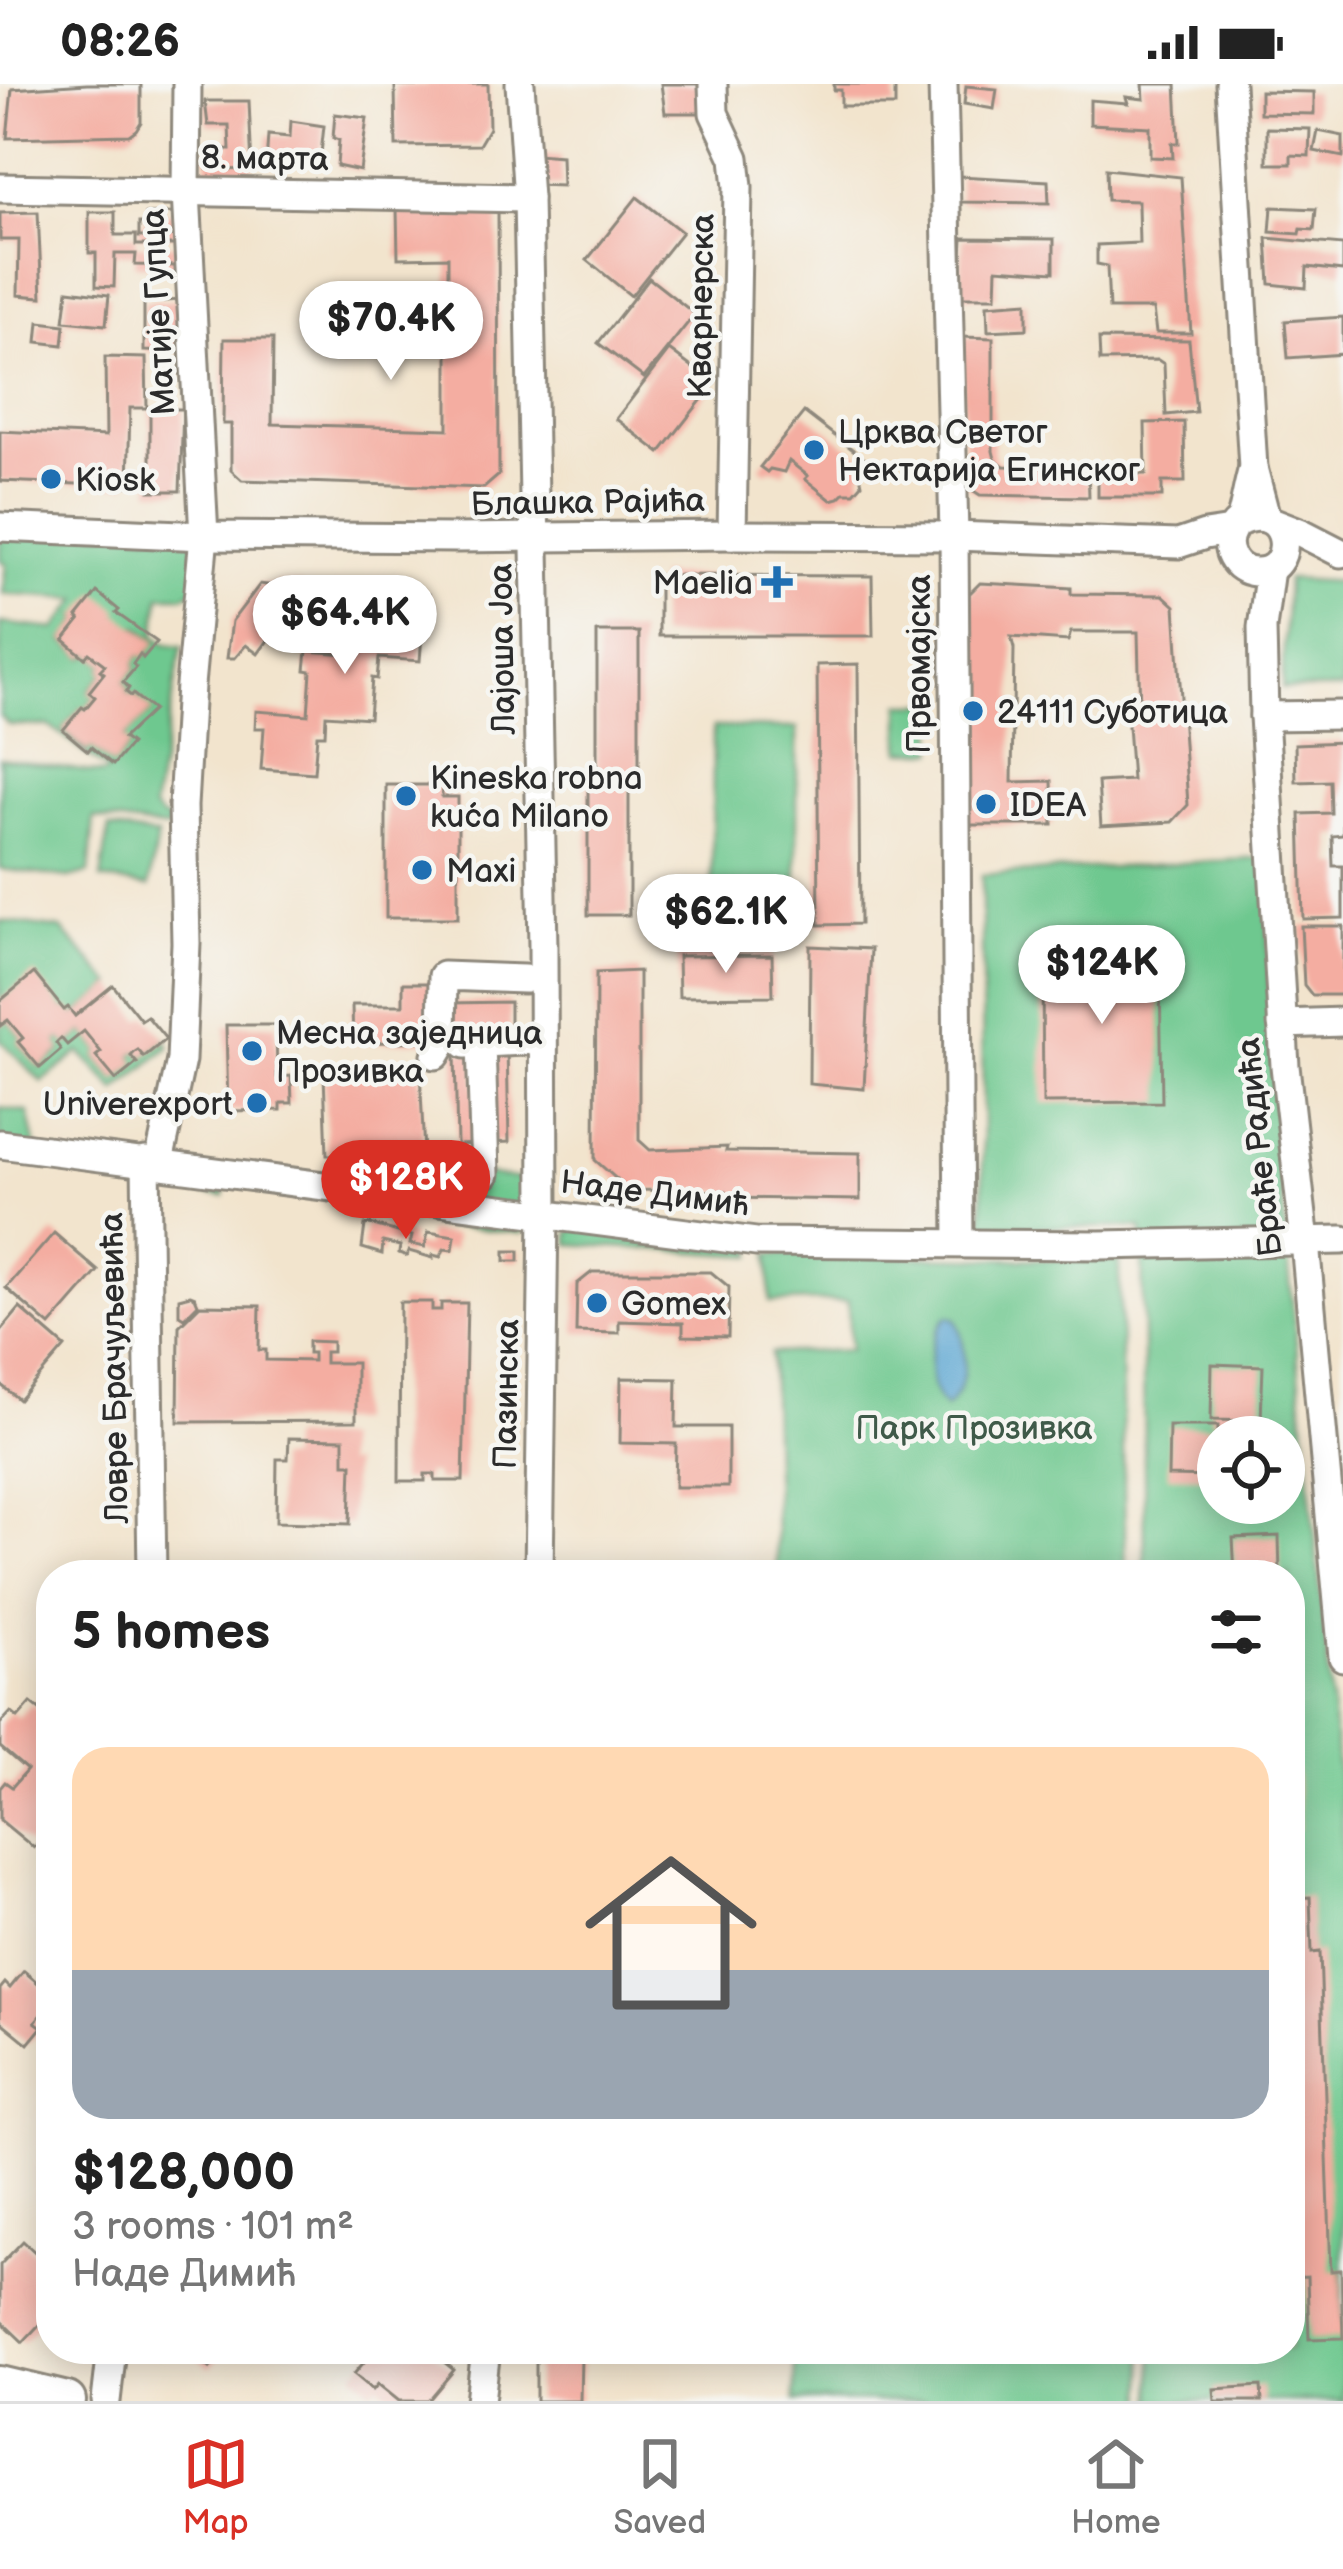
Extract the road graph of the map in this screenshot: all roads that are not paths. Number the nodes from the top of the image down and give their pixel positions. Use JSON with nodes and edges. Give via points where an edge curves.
{"nodes":[{"id":1,"x":187,"y":84,"type":"edge"},
{"id":2,"x":520,"y":84,"type":"edge"},
{"id":3,"x":713,"y":84,"type":"edge"},
{"id":4,"x":943,"y":84,"type":"edge"},
{"id":5,"x":1229,"y":84,"type":"edge"},
{"id":6,"x":0,"y":188,"type":"edge"},
{"id":7,"x":186,"y":192,"type":"junction"},
{"id":8,"x":528,"y":197,"type":"junction"},
{"id":9,"x":1253,"y":523,"type":"junction"},
{"id":10,"x":0,"y":527,"type":"edge"},
{"id":11,"x":732,"y":535,"type":"junction"},
{"id":12,"x":204,"y":536,"type":"junction"},
{"id":13,"x":954,"y":536,"type":"junction"},
{"id":14,"x":535,"y":538,"type":"junction"},
{"id":15,"x":1178,"y":544,"type":"junction"},
{"id":16,"x":1342,"y":554,"type":"edge"},
{"id":17,"x":1257,"y":566,"type":"junction"},
{"id":18,"x":1343,"y":715,"type":"edge"},
{"id":19,"x":1264,"y":716,"type":"junction"},
{"id":20,"x":524,"y":979,"type":"dead end"},
{"id":21,"x":1343,"y":1022,"type":"edge"},
{"id":22,"x":1282,"y":1024,"type":"junction"},
{"id":23,"x":524,"y":1041,"type":"dead end"},
{"id":24,"x":482,"y":1043,"type":"junction"},
{"id":25,"x":0,"y":1144,"type":"edge"},
{"id":26,"x":153,"y":1162,"type":"junction"},
{"id":27,"x":484,"y":1174,"type":"dead end"},
{"id":28,"x":544,"y":1214,"type":"junction"},
{"id":29,"x":1343,"y":1240,"type":"edge"},
{"id":30,"x":1304,"y":1242,"type":"junction"},
{"id":31,"x":959,"y":1243,"type":"junction"},
{"id":32,"x":152,"y":1560,"type":"edge"},
{"id":33,"x":539,"y":1560,"type":"edge"},
{"id":34,"x":1338,"y":1562,"type":"edge"},
{"id":35,"x":1343,"y":1658,"type":"edge"},
{"id":36,"x":110,"y":2364,"type":"edge"},
{"id":37,"x":484,"y":2364,"type":"edge"},
{"id":38,"x":0,"y":2385,"type":"edge"},
{"id":39,"x":68,"y":2401,"type":"edge"},
{"id":40,"x":106,"y":2401,"type":"edge"},
{"id":41,"x":480,"y":2401,"type":"edge"}],
"edges":[{"from":1,"to":7,"type":"street","name":"Матије Гупца"},
{"from":2,"to":8,"type":"street","name":"Лајоша Јоа"},
{"from":3,"to":11,"type":"street","name":"Кварнерска","via":[[713,113],[735,158],[738,188]]},
{"from":4,"to":13,"type":"street","name":"Првомајска"},
{"from":5,"to":9,"type":"street"},
{"from":6,"to":7,"type":"street","name":"8. марта"},
{"from":7,"to":8,"type":"street","name":"8. марта"},
{"from":7,"to":12,"type":"street","name":"Матије Гупца"},
{"from":8,"to":14,"type":"street","name":"Лајоша Јоа"},
{"from":9,"to":15,"type":"street","name":"Блашка Рајића"},
{"from":9,"to":16,"type":"street","via":[[1302,532]]},
{"from":9,"to":17,"type":"street","via":[[1228,550]]},
{"from":9,"to":17,"type":"street","via":[[1283,538],[1282,556]]},
{"from":10,"to":12,"type":"street","name":"Блашка Рајића"},
{"from":11,"to":13,"type":"street","name":"Блашка Рајића"},
{"from":11,"to":14,"type":"street","name":"Блашка Рајића"},
{"from":12,"to":14,"type":"street","name":"Блашка Рајића"},
{"from":12,"to":26,"type":"street","name":"Матије Гупца","via":[[183,806],[181,1060]]},
{"from":13,"to":15,"type":"street","name":"Блашка Рајића"},
{"from":13,"to":31,"type":"street","name":"Првомајска"},
{"from":14,"to":28,"type":"street","name":"Лајоша Јоа"},
{"from":15,"to":17,"type":"street","name":"Блашка Рајића"},
{"from":16,"to":17,"type":"street"},
{"from":17,"to":19,"type":"street","name":"Браће Радића"},
{"from":18,"to":19,"type":"street"},
{"from":19,"to":22,"type":"street","name":"Браће Радића"},
{"from":20,"to":24,"type":"street","via":[[443,976],[439,1050]]},
{"from":21,"to":22,"type":"street"},
{"from":22,"to":30,"type":"street","name":"Браће Радића"},
{"from":23,"to":24,"type":"street"},
{"from":24,"to":27,"type":"street"},
{"from":25,"to":26,"type":"street","name":"Наде Димић"},
{"from":26,"to":28,"type":"street","name":"Наде Димић"},
{"from":26,"to":32,"type":"street","name":"Ловре Брачуљевића"},
{"from":28,"to":31,"type":"street","name":"Наде Димић","via":[[756,1242]]},
{"from":28,"to":33,"type":"street","name":"Пазинска"},
{"from":29,"to":30,"type":"street","name":"Наде Димић"},
{"from":30,"to":31,"type":"street","name":"Наде Димић"},
{"from":30,"to":34,"type":"street","name":"Браће Радића"},
{"from":34,"to":35,"type":"street","name":"Браће Радића"},
{"from":36,"to":40,"type":"street"},
{"from":37,"to":41,"type":"street"},
{"from":38,"to":39,"type":"main road"}]}
